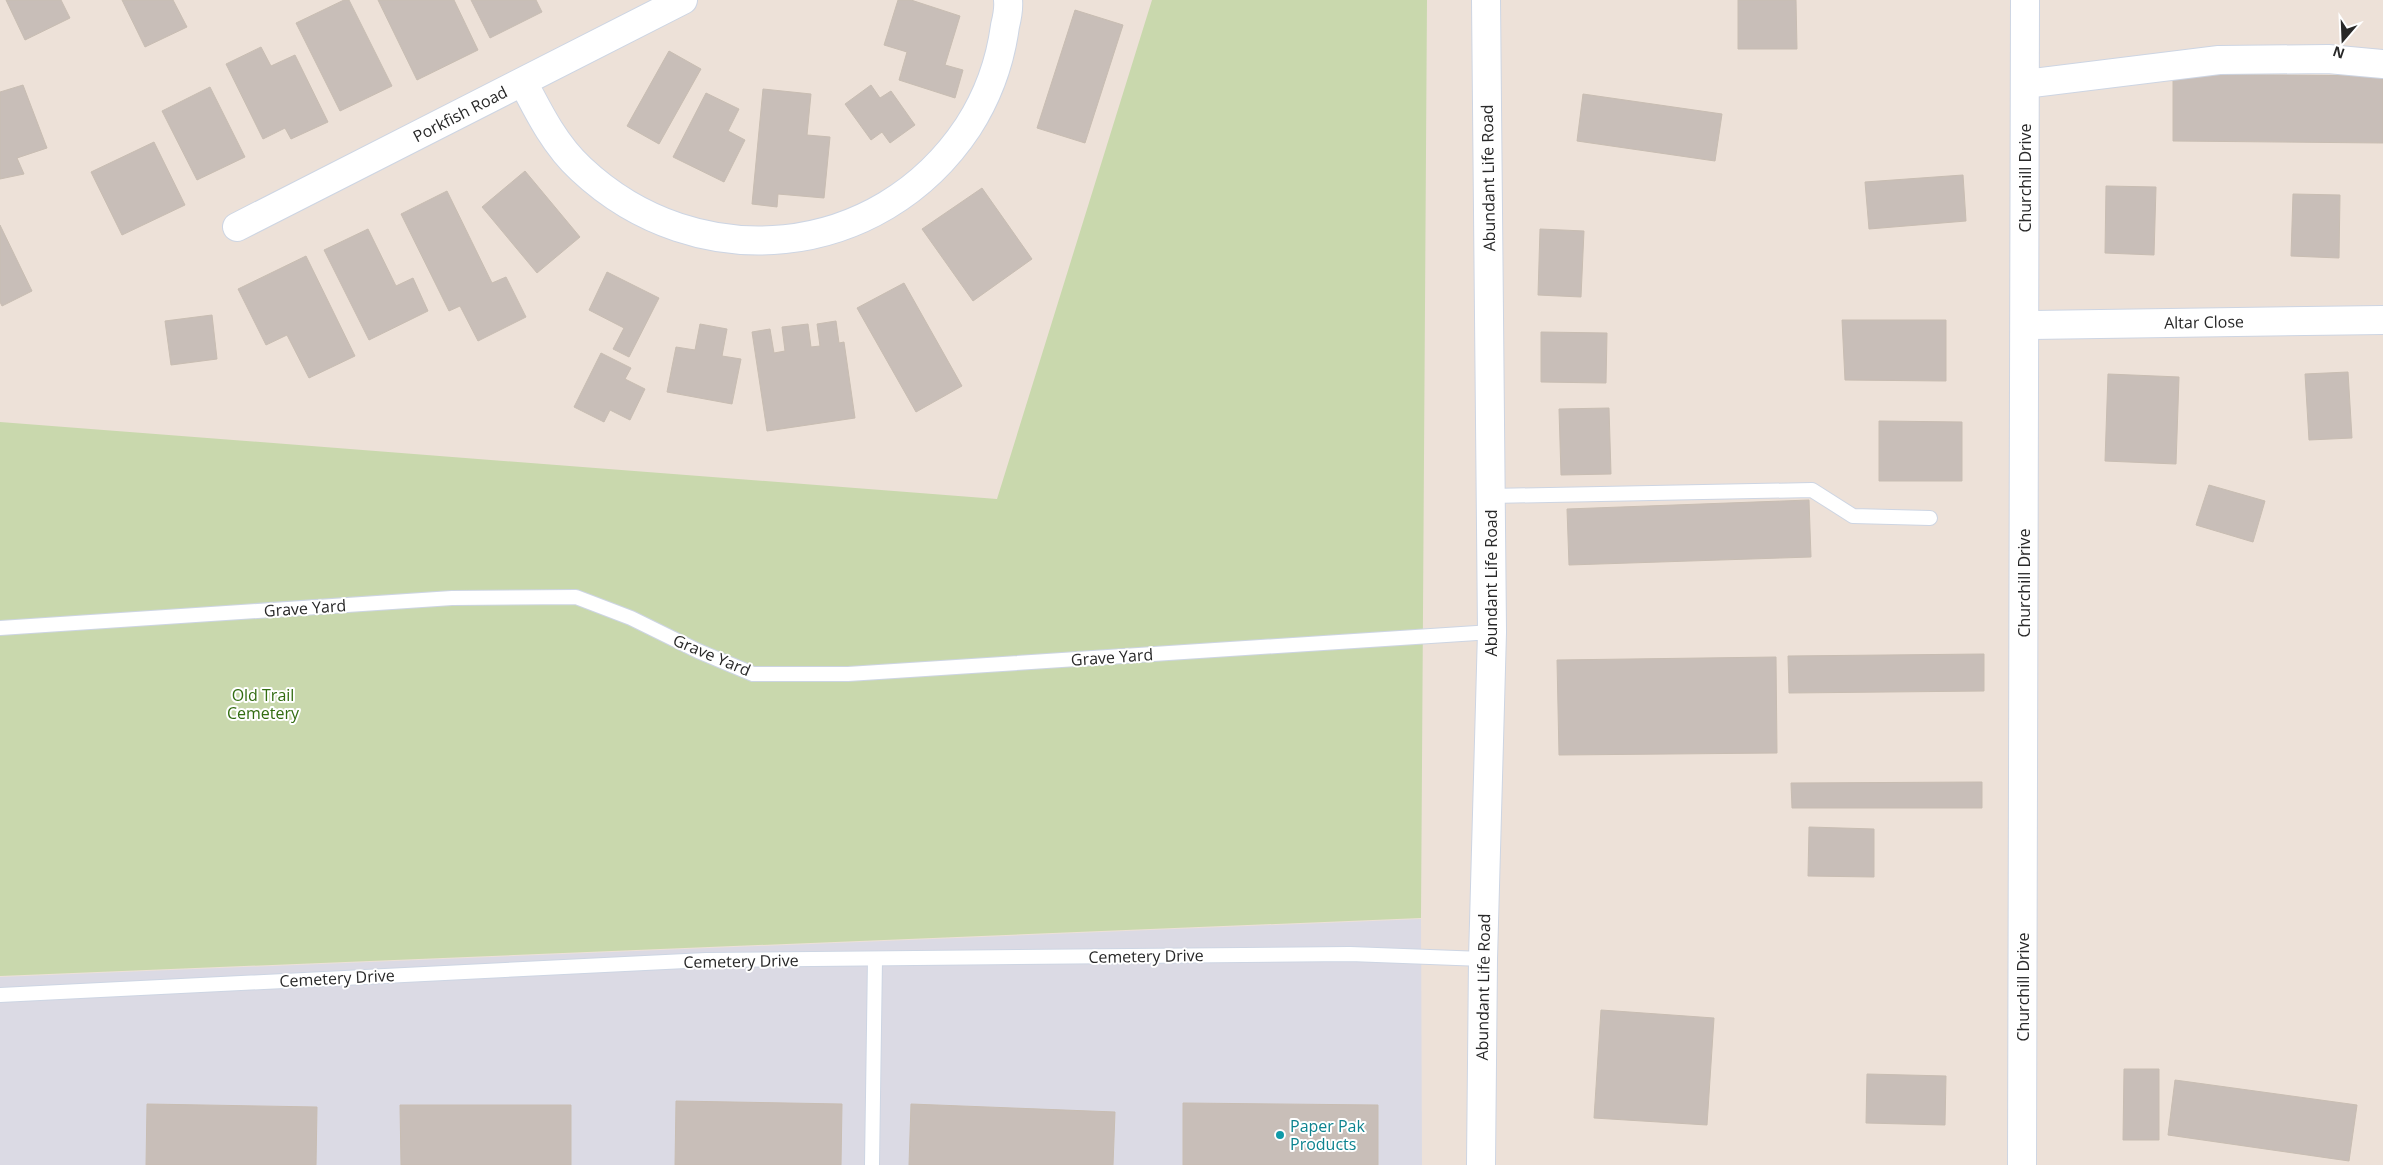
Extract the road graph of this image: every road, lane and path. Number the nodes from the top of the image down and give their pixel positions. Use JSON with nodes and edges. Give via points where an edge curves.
{"nodes":[{"id":1,"x":683,"y":0,"type":"edge"},
{"id":2,"x":1008,"y":0,"type":"edge"},
{"id":3,"x":1486,"y":0,"type":"edge"},
{"id":4,"x":2025,"y":0,"type":"edge"},
{"id":5,"x":2383,"y":64,"type":"edge"},
{"id":6,"x":523,"y":82,"type":"junction"},
{"id":7,"x":2025,"y":84,"type":"junction"},
{"id":8,"x":236,"y":227,"type":"dead end"},
{"id":9,"x":2383,"y":320,"type":"edge"},
{"id":10,"x":2025,"y":325,"type":"junction"},
{"id":11,"x":1491,"y":496,"type":"junction"},
{"id":12,"x":1930,"y":518,"type":"dead end"},
{"id":13,"x":0,"y":628,"type":"edge"},
{"id":14,"x":1492,"y":632,"type":"junction"},
{"id":15,"x":875,"y":959,"type":"junction"},
{"id":16,"x":1483,"y":959,"type":"junction"},
{"id":17,"x":0,"y":995,"type":"edge"},
{"id":18,"x":872,"y":1165,"type":"edge"},
{"id":19,"x":1481,"y":1165,"type":"edge"},
{"id":20,"x":2022,"y":1165,"type":"edge"}],
"edges":[{"from":1,"to":6,"type":"street","name":"Porkfish Road"},
{"from":2,"to":6,"type":"street","via":[[1001,56],[982,105],[953,149],[916,186],[872,215],[824,233],[772,242],[719,239],[668,226],[621,202],[580,169],[547,128]]},
{"from":3,"to":11,"type":"street","name":"Abundant Life Road"},
{"from":4,"to":7,"type":"street","name":"Churchill Drive"},
{"from":5,"to":7,"type":"street","via":[[2328,59],[2219,60]]},
{"from":6,"to":8,"type":"street","name":"Porkfish Road"},
{"from":7,"to":10,"type":"street","name":"Churchill Drive"},
{"from":9,"to":10,"type":"street","name":"Altar Close"},
{"from":10,"to":20,"type":"street","name":"Churchill Drive"},
{"from":11,"to":12,"type":"lane","via":[[1812,490],[1853,516]]},
{"from":11,"to":14,"type":"street","name":"Abundant Life Road"},
{"from":13,"to":14,"type":"lane","name":"Grave Yard","via":[[452,598],[576,596],[753,674],[848,674]]},
{"from":14,"to":16,"type":"street","name":"Abundant Life Road"},
{"from":15,"to":16,"type":"lane","name":"Cemetery Drive","via":[[1350,954]]},
{"from":15,"to":17,"type":"lane","name":"Cemetery Drive","via":[[706,960]]},
{"from":15,"to":18,"type":"lane"},
{"from":16,"to":19,"type":"street","name":"Abundant Life Road"}]}
